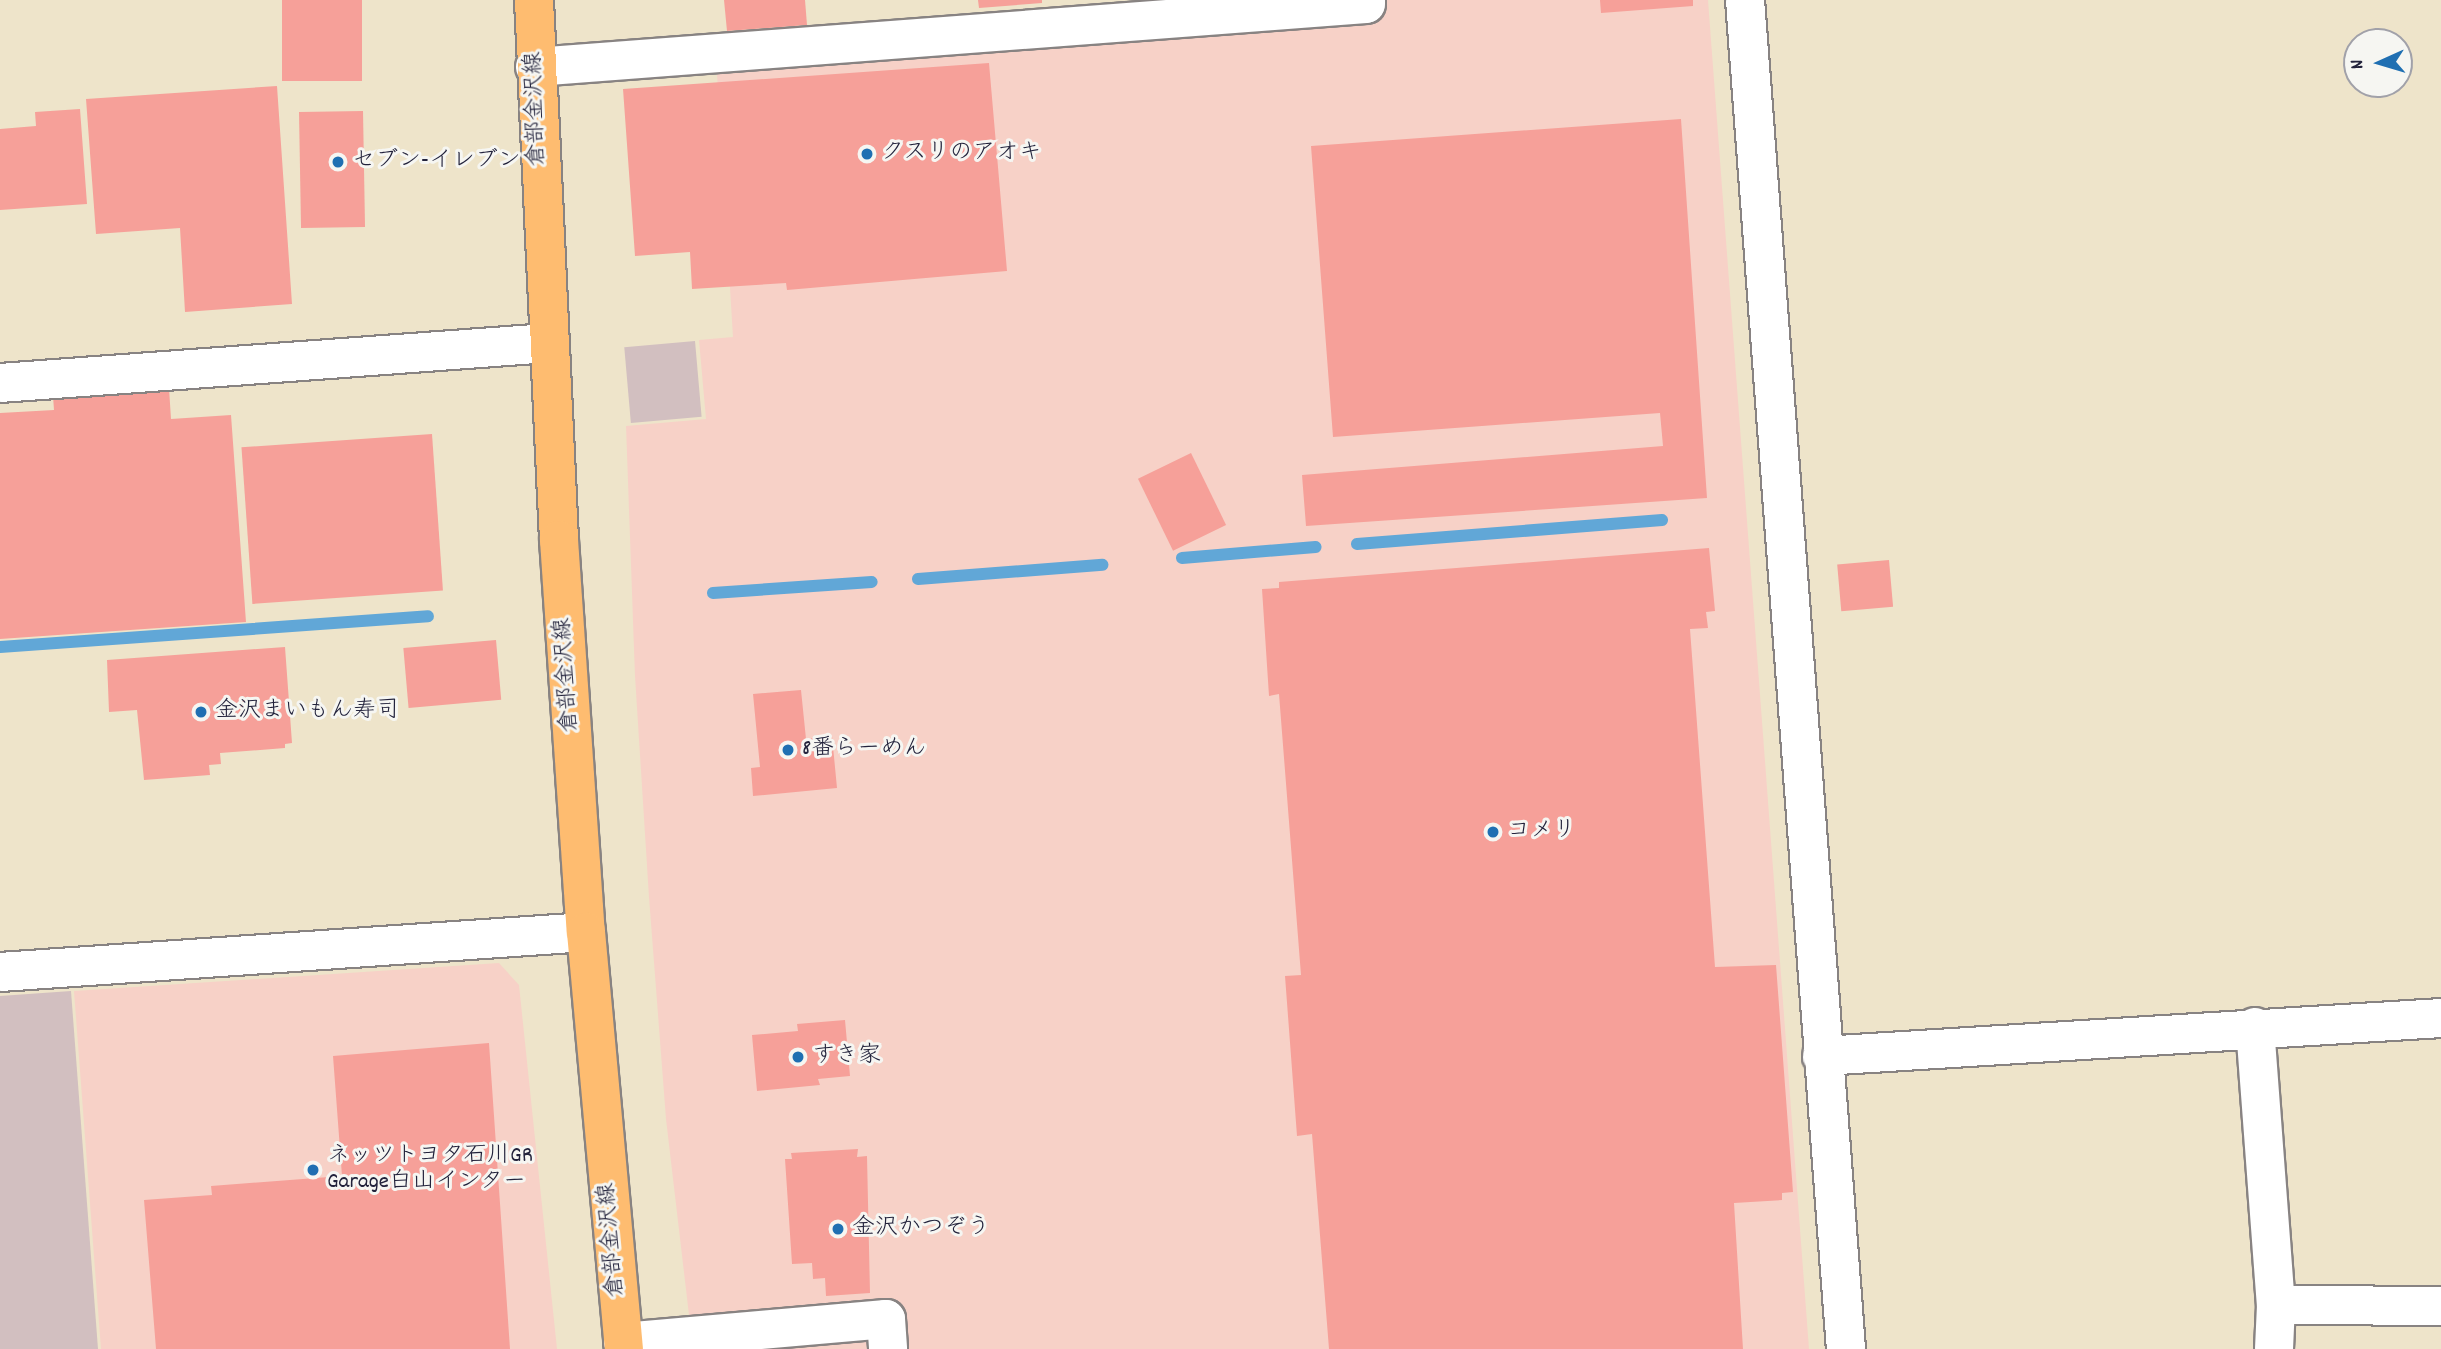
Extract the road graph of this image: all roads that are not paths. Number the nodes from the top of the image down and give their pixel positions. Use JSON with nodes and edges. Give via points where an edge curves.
{"nodes":[{"id":1,"x":534,"y":0,"type":"edge"},
{"id":2,"x":1366,"y":0,"type":"edge"},
{"id":3,"x":1745,"y":0,"type":"edge"},
{"id":4,"x":535,"y":68,"type":"junction"},
{"id":5,"x":548,"y":344,"type":"junction"},
{"id":6,"x":0,"y":383,"type":"edge"},
{"id":7,"x":586,"y":932,"type":"junction"},
{"id":8,"x":0,"y":972,"type":"edge"},
{"id":9,"x":2441,"y":1018,"type":"edge"},
{"id":10,"x":2255,"y":1027,"type":"junction"},
{"id":11,"x":1822,"y":1056,"type":"junction"},
{"id":12,"x":2276,"y":1305,"type":"junction"},
{"id":13,"x":2441,"y":1306,"type":"edge"},
{"id":14,"x":720,"y":1341,"type":"edge"},
{"id":15,"x":623,"y":1345,"type":"edge"},
{"id":16,"x":888,"y":1349,"type":"edge"},
{"id":17,"x":1846,"y":1349,"type":"edge"},
{"id":18,"x":2274,"y":1349,"type":"edge"}],
"edges":[{"from":1,"to":4,"type":"main road","name":"倉部金沢線"},
{"from":2,"to":4,"type":"street","via":[[1366,4]]},
{"from":3,"to":11,"type":"street"},
{"from":4,"to":5,"type":"main road","name":"倉部金沢線"},
{"from":5,"to":6,"type":"street"},
{"from":5,"to":7,"type":"main road","name":"倉部金沢線"},
{"from":7,"to":8,"type":"street"},
{"from":7,"to":15,"type":"main road","name":"倉部金沢線"},
{"from":9,"to":10,"type":"street"},
{"from":10,"to":11,"type":"street"},
{"from":10,"to":12,"type":"street"},
{"from":11,"to":17,"type":"street"},
{"from":12,"to":13,"type":"street"},
{"from":12,"to":18,"type":"street"},
{"from":14,"to":15,"type":"street"},
{"from":14,"to":16,"type":"street","via":[[886,1319]]}]}
